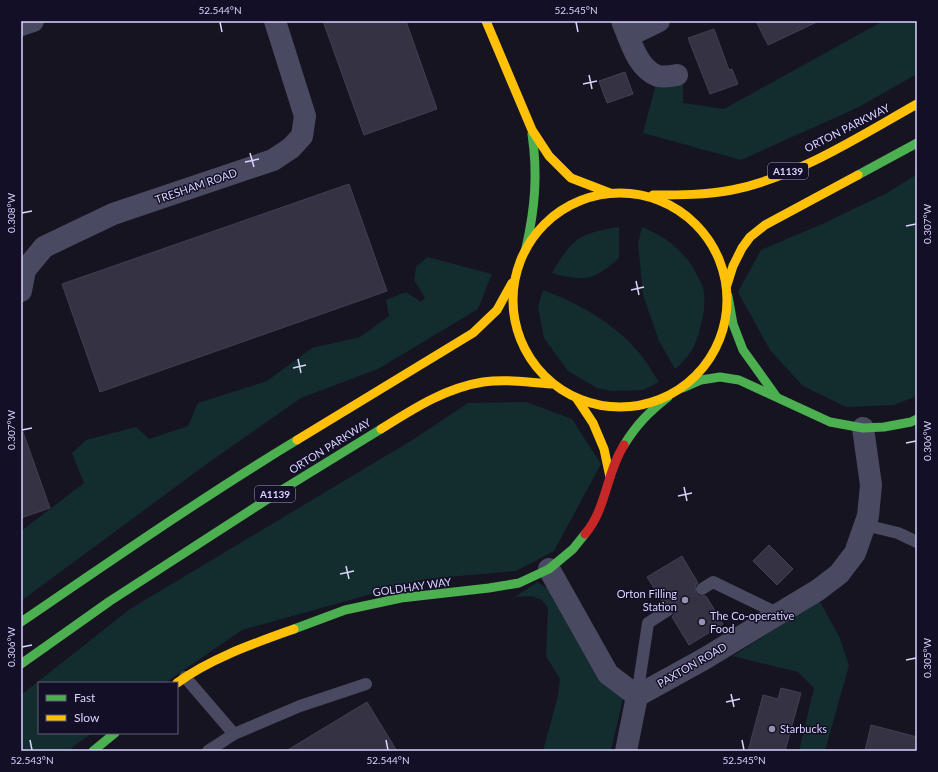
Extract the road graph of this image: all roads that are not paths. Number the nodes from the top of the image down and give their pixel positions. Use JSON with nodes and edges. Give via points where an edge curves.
{"nodes":[{"id":1,"x":33,"y":21,"type":"edge"},
{"id":2,"x":275,"y":21,"type":"edge"},
{"id":3,"x":486,"y":21,"type":"edge"},
{"id":4,"x":659,"y":21,"type":"edge"},
{"id":5,"x":21,"y":25,"type":"edge"},
{"id":6,"x":625,"y":28,"type":"edge"},
{"id":7,"x":677,"y":76,"type":"dead end"},
{"id":8,"x":917,"y":104,"type":"edge"},
{"id":9,"x":532,"y":130,"type":"junction"},
{"id":10,"x":917,"y":143,"type":"edge"},
{"id":11,"x":610,"y":193,"type":"junction"},
{"id":12,"x":646,"y":196,"type":"junction"},
{"id":13,"x":526,"y":248,"type":"junction"},
{"id":14,"x":514,"y":279,"type":"junction"},
{"id":15,"x":727,"y":285,"type":"junction"},
{"id":16,"x":21,"y":291,"type":"edge"},
{"id":17,"x":728,"y":296,"type":"junction"},
{"id":18,"x":551,"y":384,"type":"junction"},
{"id":19,"x":683,"y":388,"type":"junction"},
{"id":20,"x":776,"y":396,"type":"junction"},
{"id":21,"x":668,"y":397,"type":"junction"},
{"id":22,"x":577,"y":399,"type":"junction"},
{"id":23,"x":917,"y":419,"type":"edge"},
{"id":24,"x":863,"y":428,"type":"junction"},
{"id":25,"x":610,"y":477,"type":"junction"},
{"id":26,"x":865,"y":525,"type":"junction"},
{"id":27,"x":917,"y":542,"type":"edge"},
{"id":28,"x":549,"y":569,"type":"junction"},
{"id":29,"x":702,"y":589,"type":"dead end"},
{"id":30,"x":668,"y":610,"type":"dead end"},
{"id":31,"x":779,"y":614,"type":"junction"},
{"id":32,"x":21,"y":622,"type":"edge"},
{"id":33,"x":21,"y":664,"type":"edge"},
{"id":34,"x":181,"y":680,"type":"edge"},
{"id":35,"x":366,"y":684,"type":"dead end"},
{"id":36,"x":637,"y":696,"type":"junction"},
{"id":37,"x":114,"y":734,"type":"edge"},
{"id":38,"x":234,"y":734,"type":"junction"},
{"id":39,"x":93,"y":751,"type":"edge"},
{"id":40,"x":208,"y":751,"type":"edge"},
{"id":41,"x":626,"y":751,"type":"edge"}],
"edges":[{"from":1,"to":5,"type":"street"},
{"from":2,"to":16,"type":"street","name":"TRESHAM ROAD","via":[[305,116],[302,136],[295,144],[273,160],[114,214],[44,246],[25,270]]},
{"from":3,"to":9,"type":"main road"},
{"from":4,"to":6,"type":"street"},
{"from":6,"to":7,"type":"street","via":[[637,56],[646,69],[658,76]]},
{"from":8,"to":12,"type":"main road","name":"ORTON PARKWAY","number":"A1139","via":[[849,142],[786,172],[744,187],[706,194]]},
{"from":9,"to":11,"type":"main road","via":[[549,156],[571,178]]},
{"from":9,"to":13,"type":"main road","via":[[536,172],[535,197]]},
{"from":10,"to":15,"type":"main road","via":[[765,225],[750,237],[740,250]]},
{"from":11,"to":12,"type":"main road"},
{"from":11,"to":13,"type":"main road","via":[[584,198],[561,210],[541,226]]},
{"from":12,"to":15,"type":"main road","via":[[670,204],[691,219],[708,238],[720,260]]},
{"from":13,"to":14,"type":"main road"},
{"from":14,"to":18,"type":"main road","via":[[512,308],[518,336],[531,362]]},
{"from":14,"to":32,"type":"main road","name":"ORTON PARKWAY","via":[[497,310],[473,333],[266,459]]},
{"from":15,"to":17,"type":"main road"},
{"from":17,"to":19,"type":"main road","via":[[727,317],[712,357],[699,374]]},
{"from":17,"to":20,"type":"main road","via":[[733,324],[743,350]]},
{"from":18,"to":22,"type":"main road"},
{"from":18,"to":33,"type":"main road","name":"ORTON PARKWAY","number":"A1139","via":[[522,381],[484,382],[450,391],[421,404],[142,580]]},
{"from":19,"to":20,"type":"main road","via":[[701,380],[720,377],[739,380]]},
{"from":19,"to":21,"type":"main road"},
{"from":20,"to":24,"type":"main road","via":[[830,422]]},
{"from":21,"to":22,"type":"main road","via":[[638,407],[607,408]]},
{"from":21,"to":25,"type":"main road","name":"GOLDHAY WAY","via":[[648,413],[632,432],[619,453]]},
{"from":22,"to":25,"type":"main road","name":"GOLDHAY WAY","via":[[593,423],[604,449]]},
{"from":23,"to":24,"type":"main road","via":[[884,427]]},
{"from":24,"to":26,"type":"street","name":"PAXTON ROAD","via":[[871,485]]},
{"from":25,"to":28,"type":"main road","name":"GOLDHAY WAY","via":[[604,503],[593,524],[573,549]]},
{"from":26,"to":27,"type":"lane","via":[[898,533]]},
{"from":26,"to":31,"type":"street","name":"PAXTON ROAD","via":[[855,553],[839,574]]},
{"from":28,"to":34,"type":"main road","name":"GOLDHAY WAY","via":[[519,582],[401,598],[345,610],[236,650]]},
{"from":28,"to":36,"type":"street","via":[[608,674]]},
{"from":29,"to":31,"type":"lane","via":[[713,582]]},
{"from":30,"to":36,"type":"lane","via":[[648,623]]},
{"from":31,"to":36,"type":"street","name":"PAXTON ROAD"},
{"from":34,"to":38,"type":"lane"},
{"from":35,"to":38,"type":"lane","via":[[300,706]]},
{"from":36,"to":41,"type":"street"},
{"from":37,"to":39,"type":"main road"},
{"from":38,"to":40,"type":"lane"}]}
